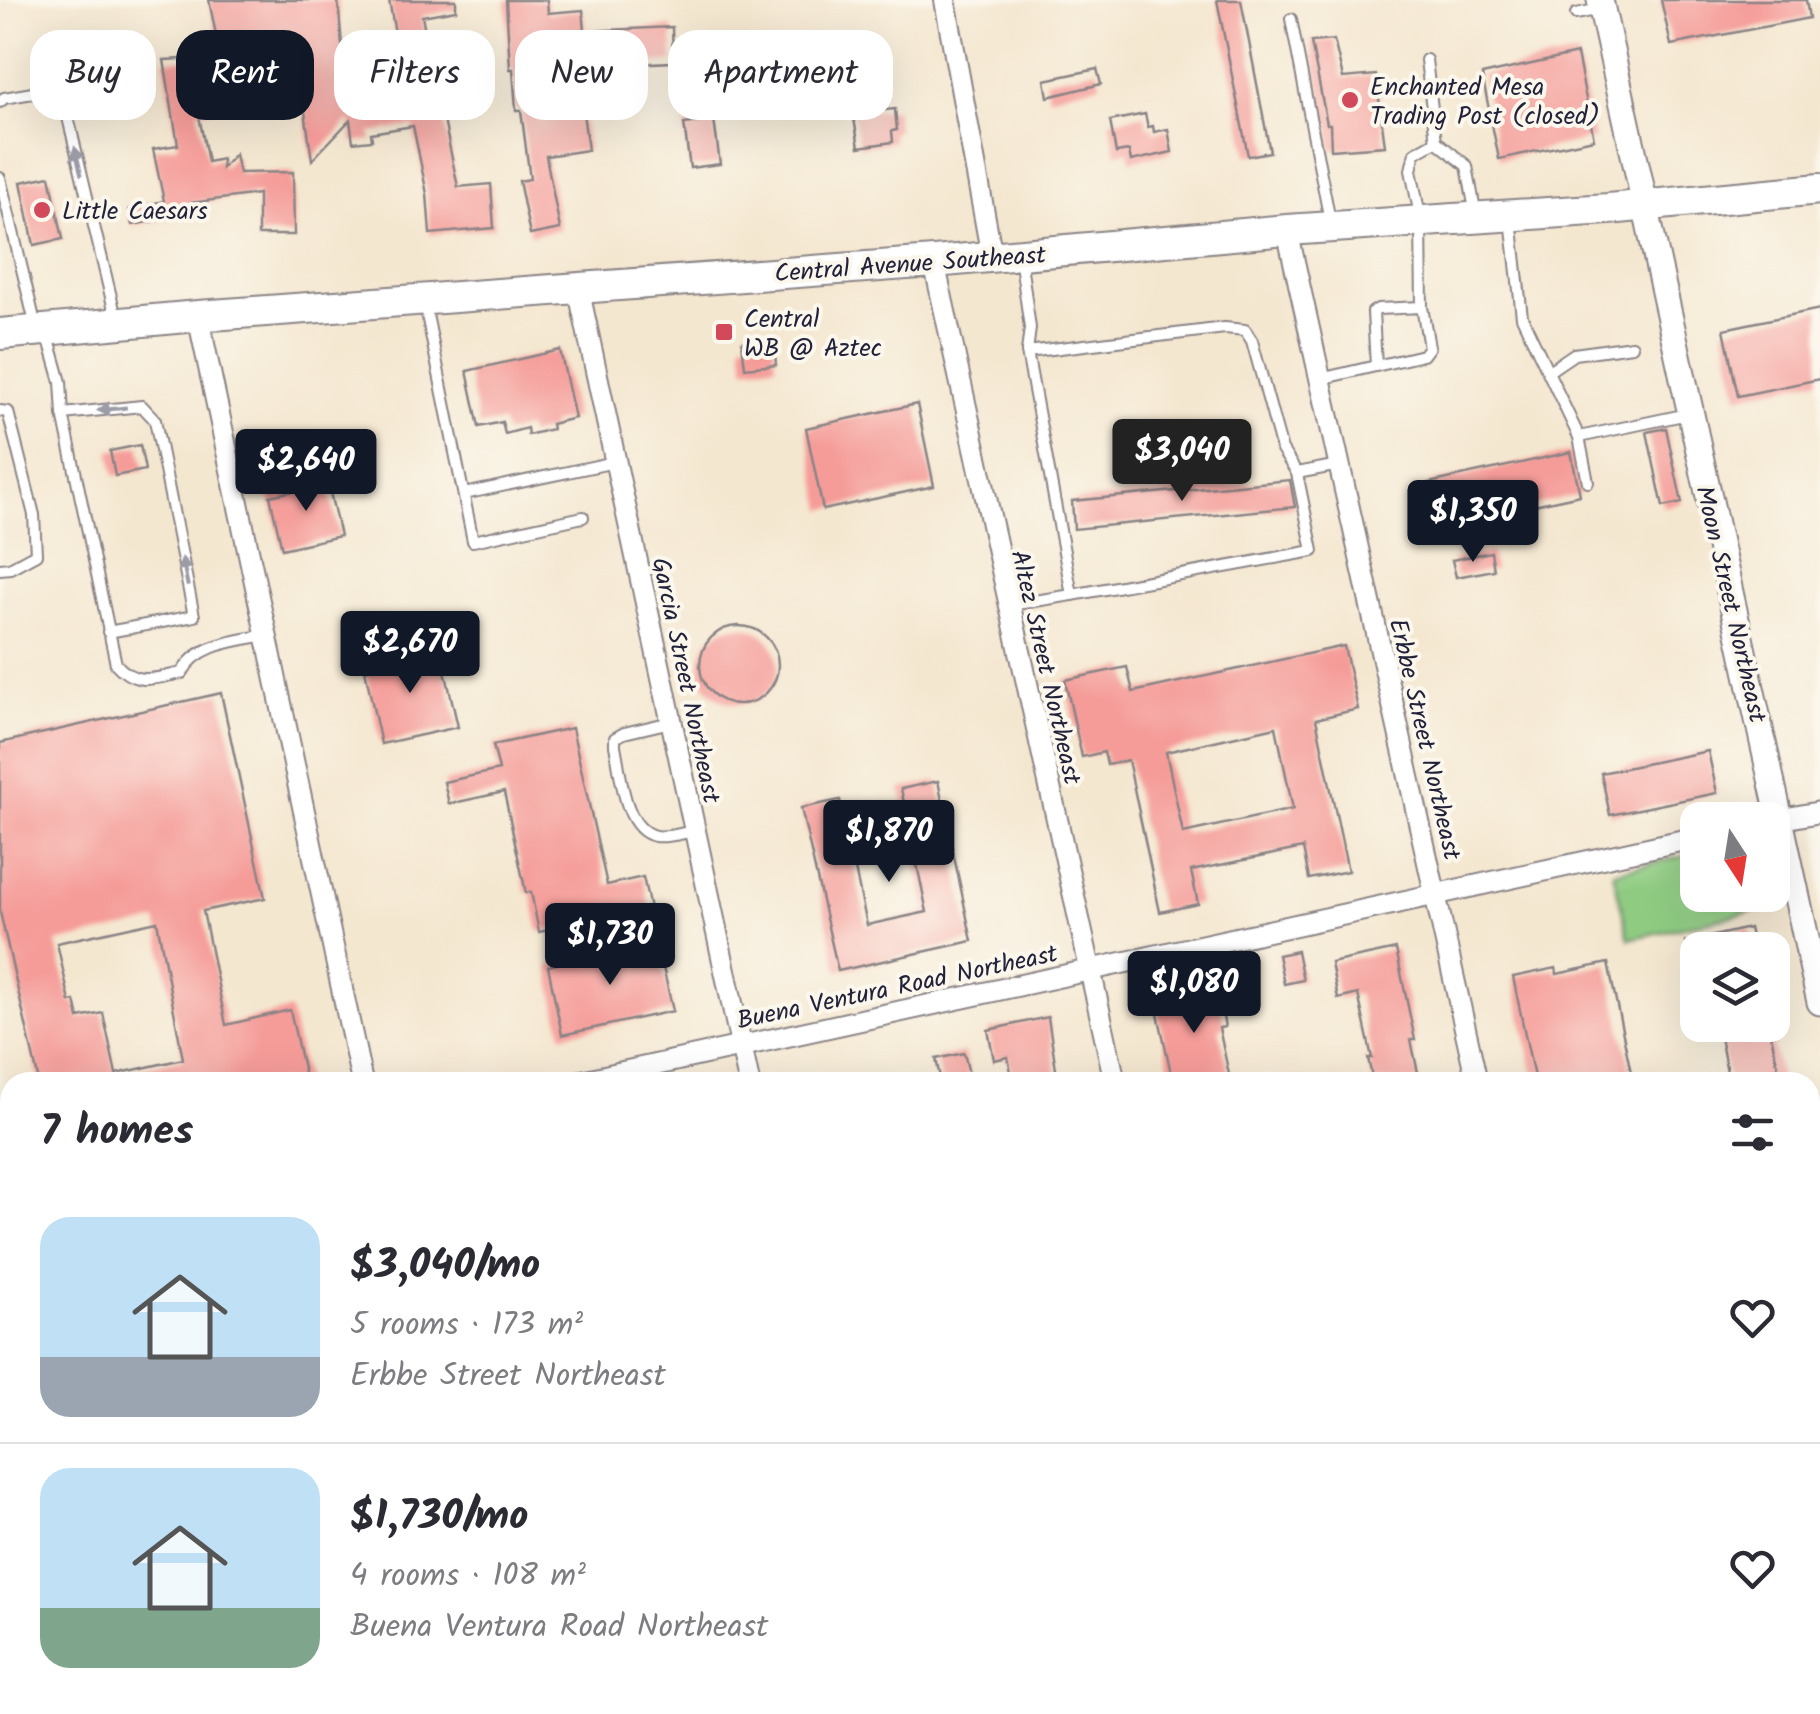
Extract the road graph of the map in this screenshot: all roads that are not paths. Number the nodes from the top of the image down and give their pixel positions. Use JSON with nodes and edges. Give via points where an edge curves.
{"nodes":[{"id":1,"x":945,"y":0,"type":"edge"},
{"id":2,"x":1601,"y":5,"type":"edge"},
{"id":3,"x":1576,"y":14,"type":"dead end"},
{"id":4,"x":1290,"y":19,"type":"dead end"},
{"id":5,"x":1426,"y":60,"type":"dead end"},
{"id":6,"x":0,"y":102,"type":"edge"},
{"id":7,"x":1436,"y":140,"type":"junction"},
{"id":8,"x":0,"y":178,"type":"edge"},
{"id":9,"x":1820,"y":189,"type":"edge"},
{"id":10,"x":1643,"y":205,"type":"junction"},
{"id":11,"x":1511,"y":215,"type":"junction"},
{"id":12,"x":1476,"y":217,"type":"junction"},
{"id":13,"x":1420,"y":221,"type":"junction"},
{"id":14,"x":1331,"y":227,"type":"junction"},
{"id":15,"x":1288,"y":230,"type":"junction"},
{"id":16,"x":1006,"y":256,"type":"junction"},
{"id":17,"x":934,"y":262,"type":"junction"},
{"id":18,"x":578,"y":287,"type":"junction"},
{"id":19,"x":424,"y":299,"type":"junction"},
{"id":20,"x":1422,"y":308,"type":"junction"},
{"id":21,"x":198,"y":316,"type":"junction"},
{"id":22,"x":118,"y":324,"type":"junction"},
{"id":23,"x":42,"y":330,"type":"junction"},
{"id":24,"x":0,"y":332,"type":"edge"},
{"id":25,"x":1632,"y":346,"type":"dead end"},
{"id":26,"x":1027,"y":352,"type":"junction"},
{"id":27,"x":1376,"y":366,"type":"junction"},
{"id":28,"x":1549,"y":371,"type":"junction"},
{"id":29,"x":1320,"y":379,"type":"junction"},
{"id":30,"x":0,"y":411,"type":"edge"},
{"id":31,"x":63,"y":414,"type":"junction"},
{"id":32,"x":1689,"y":414,"type":"junction"},
{"id":33,"x":1578,"y":436,"type":"junction"},
{"id":34,"x":615,"y":462,"type":"junction"},
{"id":35,"x":1339,"y":465,"type":"junction"},
{"id":36,"x":1297,"y":473,"type":"junction"},
{"id":37,"x":1588,"y":482,"type":"dead end"},
{"id":38,"x":464,"y":494,"type":"junction"},
{"id":39,"x":583,"y":517,"type":"dead end"},
{"id":40,"x":0,"y":569,"type":"edge"},
{"id":41,"x":1072,"y":595,"type":"junction"},
{"id":42,"x":1008,"y":606,"type":"junction"},
{"id":43,"x":108,"y":632,"type":"junction"},
{"id":44,"x":266,"y":635,"type":"junction"},
{"id":45,"x":671,"y":722,"type":"junction"},
{"id":46,"x":1772,"y":802,"type":"edge"},
{"id":47,"x":1820,"y":812,"type":"edge"},
{"id":48,"x":1790,"y":817,"type":"edge"},
{"id":49,"x":694,"y":831,"type":"junction"},
{"id":50,"x":1680,"y":841,"type":"edge"},
{"id":51,"x":1790,"y":878,"type":"edge"},
{"id":52,"x":1435,"y":894,"type":"junction"},
{"id":53,"x":1089,"y":969,"type":"junction"},
{"id":54,"x":1820,"y":1002,"type":"edge"},
{"id":55,"x":741,"y":1045,"type":"junction"},
{"id":56,"x":360,"y":1072,"type":"edge"},
{"id":57,"x":621,"y":1072,"type":"edge"},
{"id":58,"x":747,"y":1072,"type":"edge"},
{"id":59,"x":1112,"y":1072,"type":"edge"},
{"id":60,"x":1475,"y":1072,"type":"edge"}],
"edges":[{"from":1,"to":16,"type":"street"},
{"from":2,"to":3,"type":"lane"},
{"from":2,"to":10,"type":"street","name":"Moon Street Northeast"},
{"from":4,"to":14,"type":"lane"},
{"from":5,"to":7,"type":"lane"},
{"from":22,"to":6,"type":"lane","one_way":true,"via":[[61,88]]},
{"from":7,"to":12,"type":"lane","via":[[1468,166]]},
{"from":7,"to":13,"type":"lane","via":[[1415,153],[1411,170]]},
{"from":8,"to":23,"type":"lane"},
{"from":9,"to":10,"type":"main road","name":"Central Avenue Southeast"},
{"from":10,"to":11,"type":"main road","name":"Central Avenue Southeast"},
{"from":10,"to":32,"type":"street","name":"Moon Street Northeast"},
{"from":11,"to":12,"type":"main road","name":"Central Avenue Southeast"},
{"from":11,"to":28,"type":"lane","via":[[1522,318]]},
{"from":12,"to":13,"type":"main road","name":"Central Avenue Southeast"},
{"from":13,"to":14,"type":"main road","name":"Central Avenue Southeast"},
{"from":13,"to":20,"type":"lane"},
{"from":14,"to":15,"type":"main road","name":"Central Avenue Southeast"},
{"from":15,"to":16,"type":"main road","name":"Central Avenue Southeast"},
{"from":15,"to":29,"type":"street","name":"Erbbe Street Northeast"},
{"from":16,"to":17,"type":"main road","name":"Central Avenue Southeast"},
{"from":16,"to":26,"type":"lane","via":[[1030,328]]},
{"from":17,"to":18,"type":"main road","name":"Central Avenue Southeast"},
{"from":17,"to":42,"type":"street","name":"Altez Street Northeast"},
{"from":18,"to":19,"type":"main road","name":"Central Avenue Southeast"},
{"from":18,"to":34,"type":"street","name":"Garcia Street Northeast"},
{"from":19,"to":21,"type":"main road","name":"Central Avenue Southeast"},
{"from":19,"to":38,"type":"lane"},
{"from":20,"to":27,"type":"lane","via":[[1427,352]]},
{"from":20,"to":27,"type":"lane","via":[[1372,312]]},
{"from":21,"to":22,"type":"main road","name":"Central Avenue Southeast"},
{"from":21,"to":44,"type":"street"},
{"from":22,"to":23,"type":"main road","name":"Central Avenue Southeast"},
{"from":23,"to":24,"type":"main road","name":"Central Avenue Southeast"},
{"from":23,"to":31,"type":"lane","via":[[61,382]]},
{"from":25,"to":28,"type":"lane","via":[[1574,354]]},
{"from":26,"to":36,"type":"lane","via":[[1245,330],[1282,450]]},
{"from":26,"to":41,"type":"lane"},
{"from":27,"to":29,"type":"lane"},
{"from":28,"to":33,"type":"lane"},
{"from":29,"to":35,"type":"street","name":"Erbbe Street Northeast"},
{"from":30,"to":40,"type":"lane","via":[[8,412],[34,515],[36,554]]},
{"from":31,"to":43,"type":"lane"},
{"from":43,"to":31,"type":"lane","one_way":true,"via":[[194,616],[155,420],[142,406]]},
{"from":32,"to":33,"type":"lane"},
{"from":32,"to":46,"type":"street","name":"Moon Street Northeast"},
{"from":33,"to":37,"type":"lane"},
{"from":34,"to":38,"type":"lane"},
{"from":34,"to":45,"type":"street","name":"Garcia Street Northeast"},
{"from":35,"to":36,"type":"lane"},
{"from":35,"to":52,"type":"street","name":"Erbbe Street Northeast"},
{"from":36,"to":41,"type":"lane","via":[[1313,552]]},
{"from":38,"to":39,"type":"lane","via":[[474,542]]},
{"from":41,"to":42,"type":"lane"},
{"from":42,"to":53,"type":"street","name":"Altez Street Northeast"},
{"from":43,"to":44,"type":"lane","via":[[116,664],[142,681],[182,672],[188,660],[216,646]]},
{"from":44,"to":56,"type":"street"},
{"from":45,"to":49,"type":"street","name":"Garcia Street Northeast"},
{"from":45,"to":49,"type":"lane","via":[[624,733],[615,746],[638,826],[658,837]]},
{"from":47,"to":48,"type":"street"},
{"from":49,"to":55,"type":"street","name":"Garcia Street Northeast"},
{"from":50,"to":52,"type":"street","name":"Buena Ventura Road Northeast"},
{"from":51,"to":54,"type":"street","name":"Moon Street Northeast"},
{"from":52,"to":53,"type":"street","name":"Buena Ventura Road Northeast"},
{"from":52,"to":60,"type":"street","name":"Erbbe Street Northeast"},
{"from":53,"to":55,"type":"street","name":"Buena Ventura Road Northeast"},
{"from":53,"to":59,"type":"street","name":"Altez Street Northeast"},
{"from":55,"to":57,"type":"street","name":"Buena Ventura Road Northeast"},
{"from":55,"to":58,"type":"street","name":"Garcia Street Northeast"}]}
